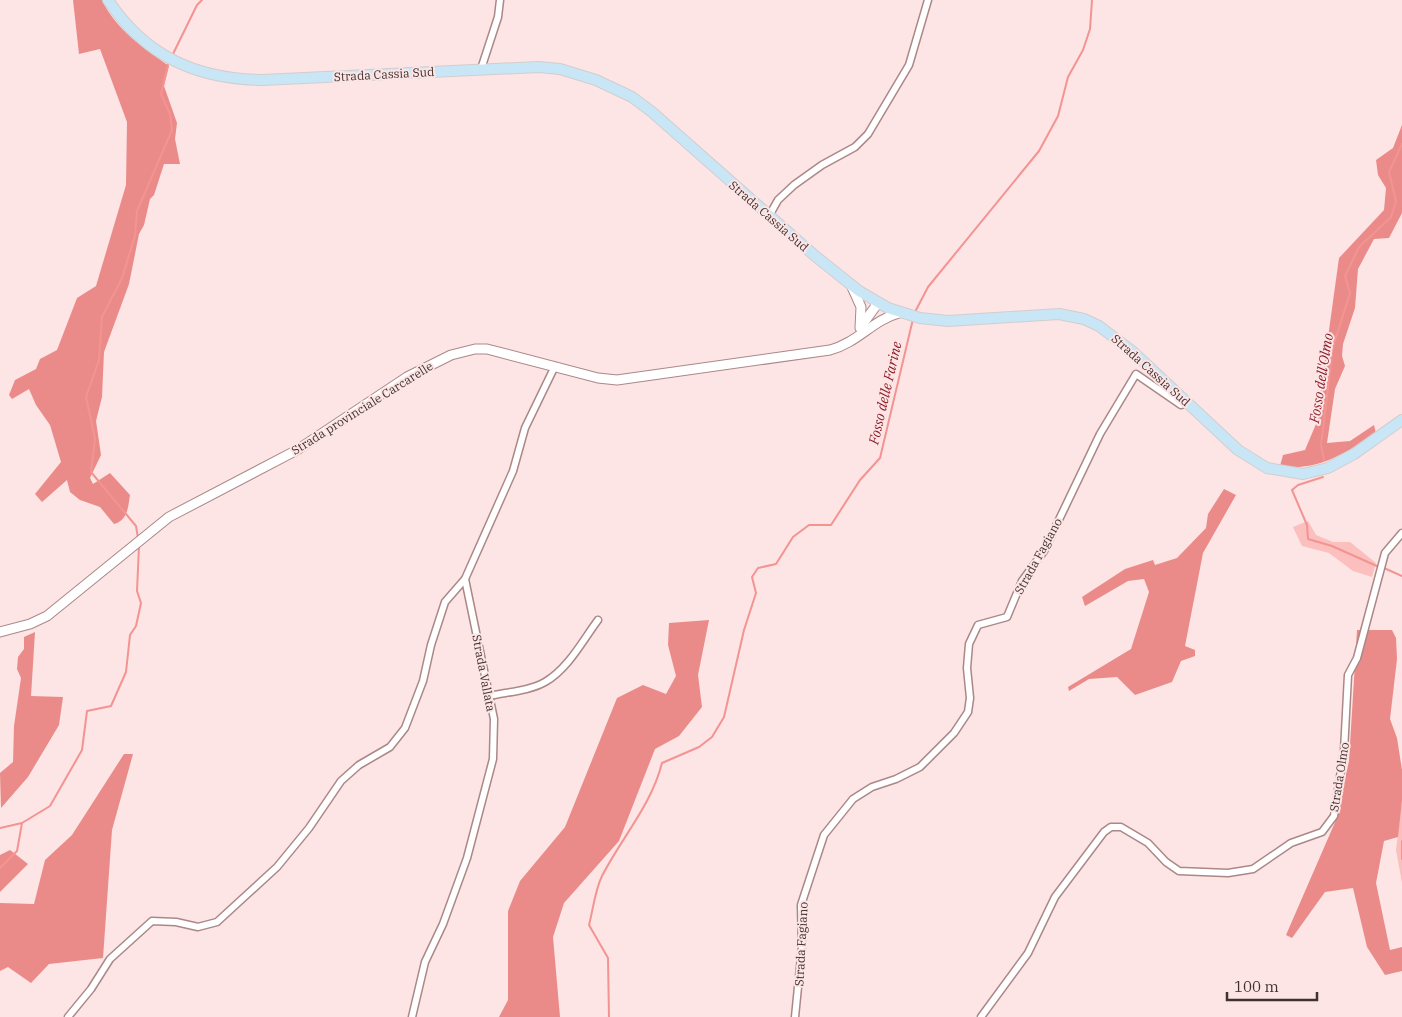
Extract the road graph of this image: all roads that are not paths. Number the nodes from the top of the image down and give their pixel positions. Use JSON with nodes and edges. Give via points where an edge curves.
{"nodes":[{"id":1,"x":108,"y":0,"type":"edge"},
{"id":2,"x":500,"y":0,"type":"edge"},
{"id":3,"x":928,"y":0,"type":"edge"},
{"id":4,"x":481,"y":69,"type":"junction"},
{"id":5,"x":769,"y":216,"type":"junction"},
{"id":6,"x":850,"y":284,"type":"junction"},
{"id":7,"x":878,"y":303,"type":"junction"},
{"id":8,"x":904,"y":314,"type":"junction"},
{"id":9,"x":865,"y":327,"type":"junction"},
{"id":10,"x":555,"y":366,"type":"junction"},
{"id":11,"x":1188,"y":403,"type":"junction"},
{"id":12,"x":1402,"y":420,"type":"edge"},
{"id":13,"x":1402,"y":533,"type":"edge"},
{"id":14,"x":465,"y":579,"type":"junction"},
{"id":15,"x":598,"y":620,"type":"dead end"},
{"id":16,"x":0,"y":632,"type":"edge"},
{"id":17,"x":489,"y":696,"type":"junction"},
{"id":18,"x":68,"y":1017,"type":"edge"},
{"id":19,"x":412,"y":1017,"type":"edge"},
{"id":20,"x":795,"y":1017,"type":"edge"},
{"id":21,"x":981,"y":1017,"type":"edge"}],
"edges":[{"from":1,"to":4,"type":"main road","name":"Strada Cassia Sud","via":[[130,29],[157,51],[190,68],[226,78],[262,80]]},
{"from":2,"to":4,"type":"street","via":[[498,17]]},
{"from":3,"to":5,"type":"street","via":[[909,64],[868,134],[854,148],[794,185],[778,200]]},
{"from":4,"to":5,"type":"main road","name":"Strada Cassia Sud","via":[[560,69],[614,87],[652,112]]},
{"from":5,"to":6,"type":"main road","name":"Strada Cassia Sud"},
{"from":6,"to":7,"type":"main road","name":"Strada Cassia Sud"},
{"from":6,"to":9,"type":"main road","via":[[862,307]]},
{"from":7,"to":8,"type":"main road","name":"Strada Cassia Sud"},
{"from":7,"to":9,"type":"main road","via":[[875,318]]},
{"from":8,"to":9,"type":"main road","via":[[885,317]]},
{"from":8,"to":11,"type":"main road","name":"Strada Cassia Sud","via":[[972,321],[1044,314],[1084,319],[1115,336]]},
{"from":9,"to":10,"type":"main road","name":"Strada provinciale Carcarelle","via":[[855,338],[830,350],[618,380]]},
{"from":10,"to":14,"type":"street","via":[[525,428],[513,471]]},
{"from":10,"to":16,"type":"main road","name":"Strada provinciale Carcarelle","via":[[487,349],[451,355],[407,377],[297,450],[175,513],[144,535],[55,611],[30,624]]},
{"from":11,"to":12,"type":"main road","name":"Strada Cassia Sud","via":[[1238,450],[1267,468],[1290,474],[1316,472],[1341,462]]},
{"from":11,"to":20,"type":"street","name":"Strada Fagiano","via":[[1181,405],[1136,374],[1100,434],[1044,551],[1022,581],[1007,617],[978,625],[969,644],[968,712],[954,733],[920,767],[853,798],[824,835],[801,905],[802,947]]},
{"from":13,"to":21,"type":"street","name":"Strada Olmo","via":[[1382,562],[1357,658],[1348,674],[1344,751],[1334,816],[1322,832],[1291,843],[1253,869],[1228,873],[1179,871],[1148,843],[1121,827],[1112,827],[1104,832],[1055,897],[1028,953]]},
{"from":14,"to":17,"type":"street","name":"Strada Vallata"},
{"from":14,"to":18,"type":"street","via":[[445,602],[423,681],[405,728],[390,748],[359,765],[341,781],[277,867],[217,922],[198,927],[152,921],[110,960]]},
{"from":15,"to":17,"type":"street","via":[[564,666],[546,682]]},
{"from":17,"to":19,"type":"street","name":"Strada Vallata","via":[[494,719],[493,759],[488,781],[464,866],[425,962]]}]}
